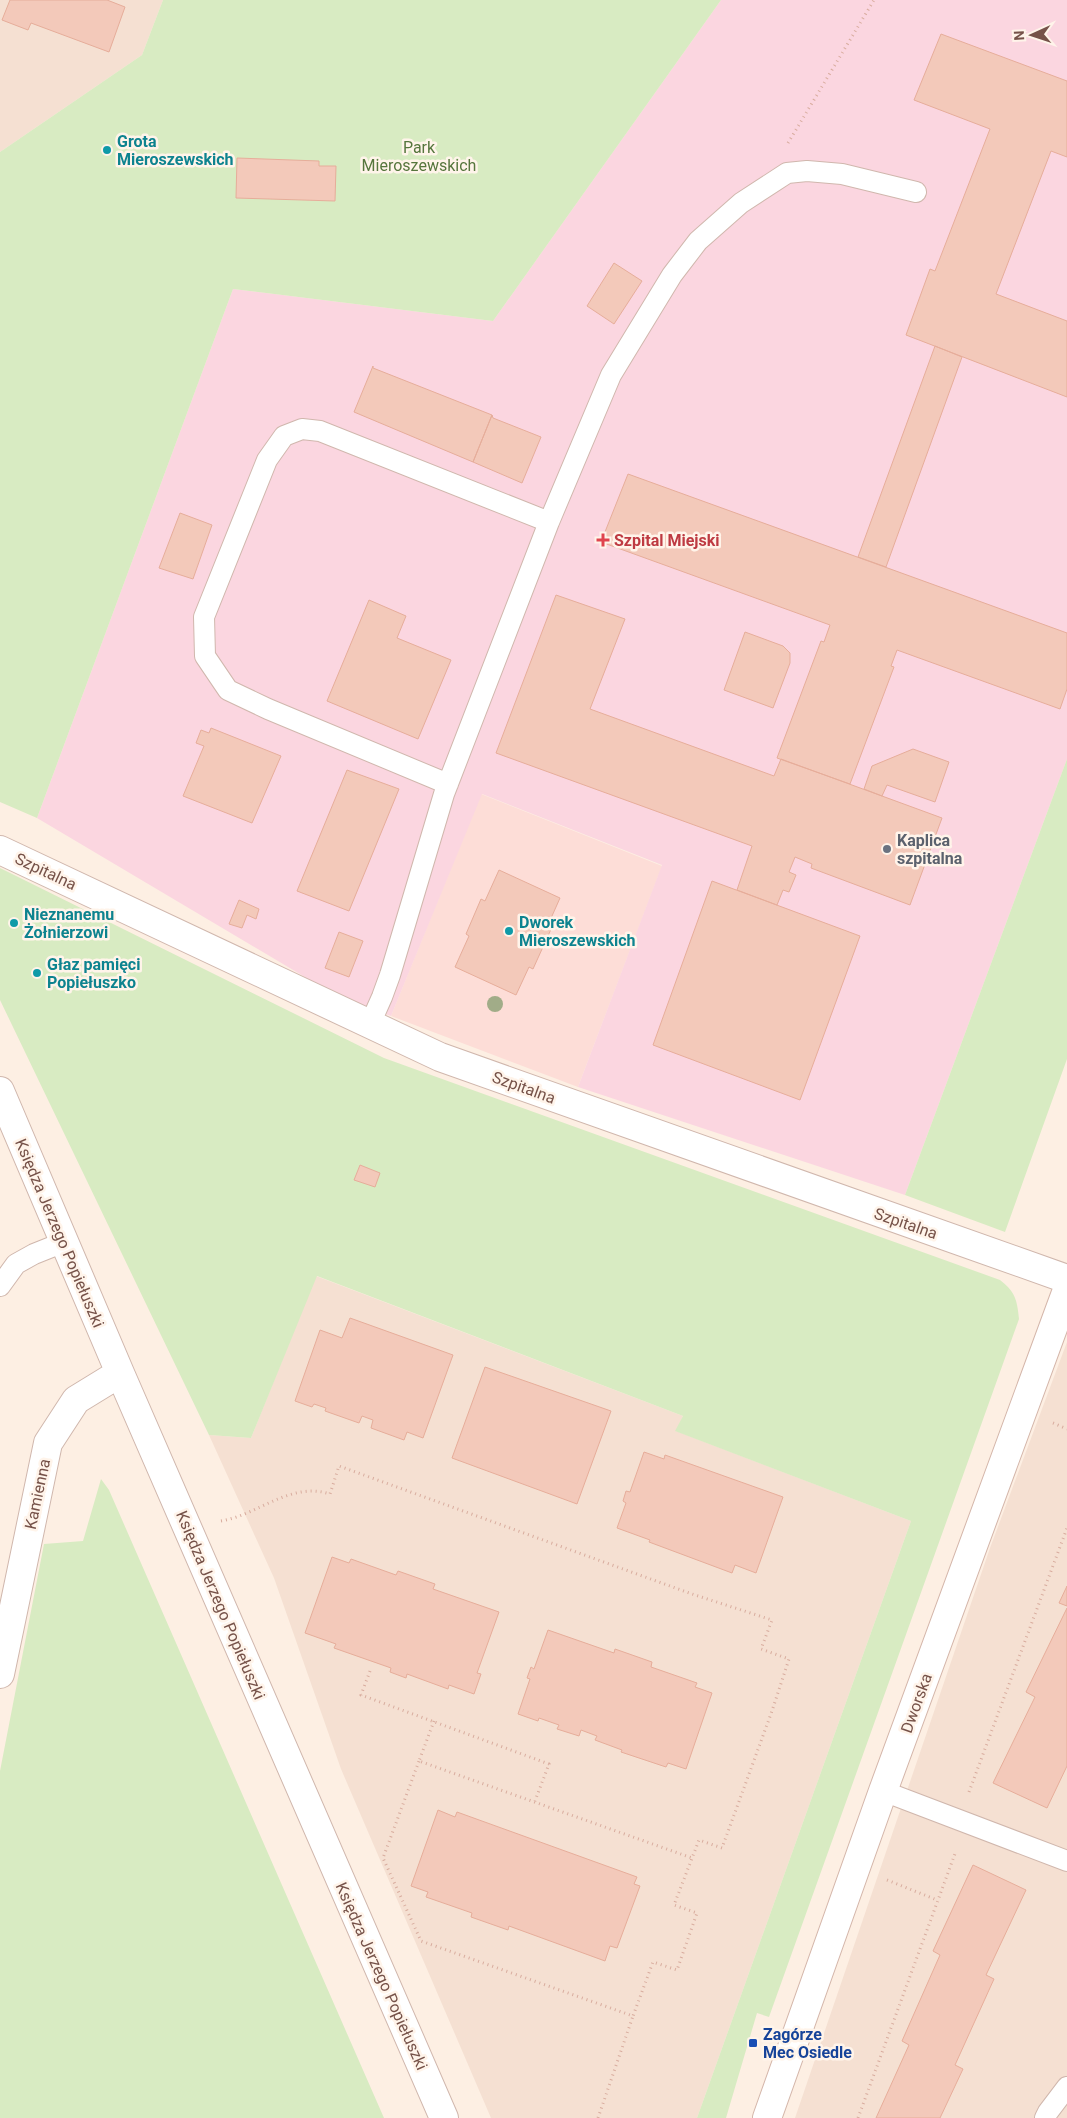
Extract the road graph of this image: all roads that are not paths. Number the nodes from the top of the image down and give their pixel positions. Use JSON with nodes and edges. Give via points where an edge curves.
{"nodes":[{"id":1,"x":916,"y":192,"type":"dead end"},
{"id":2,"x":549,"y":522,"type":"junction"},
{"id":3,"x":448,"y":784,"type":"junction"},
{"id":4,"x":0,"y":850,"type":"edge"},
{"id":5,"x":370,"y":1024,"type":"junction"},
{"id":6,"x":0,"y":1091,"type":"edge"},
{"id":7,"x":64,"y":1242,"type":"junction"},
{"id":8,"x":1067,"y":1279,"type":"edge"},
{"id":9,"x":0,"y":1286,"type":"edge"},
{"id":10,"x":1067,"y":1290,"type":"edge"},
{"id":11,"x":120,"y":1373,"type":"junction"},
{"id":12,"x":3,"y":1646,"type":"edge"},
{"id":13,"x":0,"y":1674,"type":"edge"},
{"id":14,"x":884,"y":1791,"type":"junction"},
{"id":15,"x":1067,"y":1861,"type":"edge"},
{"id":16,"x":1067,"y":2087,"type":"edge"},
{"id":17,"x":444,"y":2118,"type":"edge"},
{"id":18,"x":767,"y":2118,"type":"edge"},
{"id":19,"x":1046,"y":2118,"type":"edge"}],
"edges":[{"from":1,"to":2,"type":"lane","via":[[842,174],[807,171],[787,173],[741,203],[698,242],[672,275],[611,375]]},
{"from":2,"to":3,"type":"lane"},
{"from":2,"to":3,"type":"lane","via":[[320,431],[302,429],[284,436],[267,460],[204,617],[205,656],[228,690]]},
{"from":3,"to":5,"type":"lane","via":[[390,975]]},
{"from":4,"to":5,"type":"street","name":"Szpitalna"},
{"from":5,"to":8,"type":"street","name":"Szpitalna","via":[[440,1057]]},
{"from":6,"to":7,"type":"street","name":"Księdza Jerzego Popiełuszki"},
{"from":7,"to":9,"type":"lane","via":[[16,1264]]},
{"from":7,"to":11,"type":"street","name":"Księdza Jerzego Popiełuszki"},
{"from":10,"to":14,"type":"street","name":"Dworska"},
{"from":11,"to":12,"type":"street","name":"Kamienna","via":[[76,1400],[48,1443]]},
{"from":11,"to":17,"type":"street","name":"Księdza Jerzego Popiełuszki"},
{"from":12,"to":13,"type":"street","name":"Kamienna"},
{"from":14,"to":15,"type":"lane"},
{"from":14,"to":18,"type":"street","name":"Dworska"},
{"from":16,"to":19,"type":"lane"}]}
